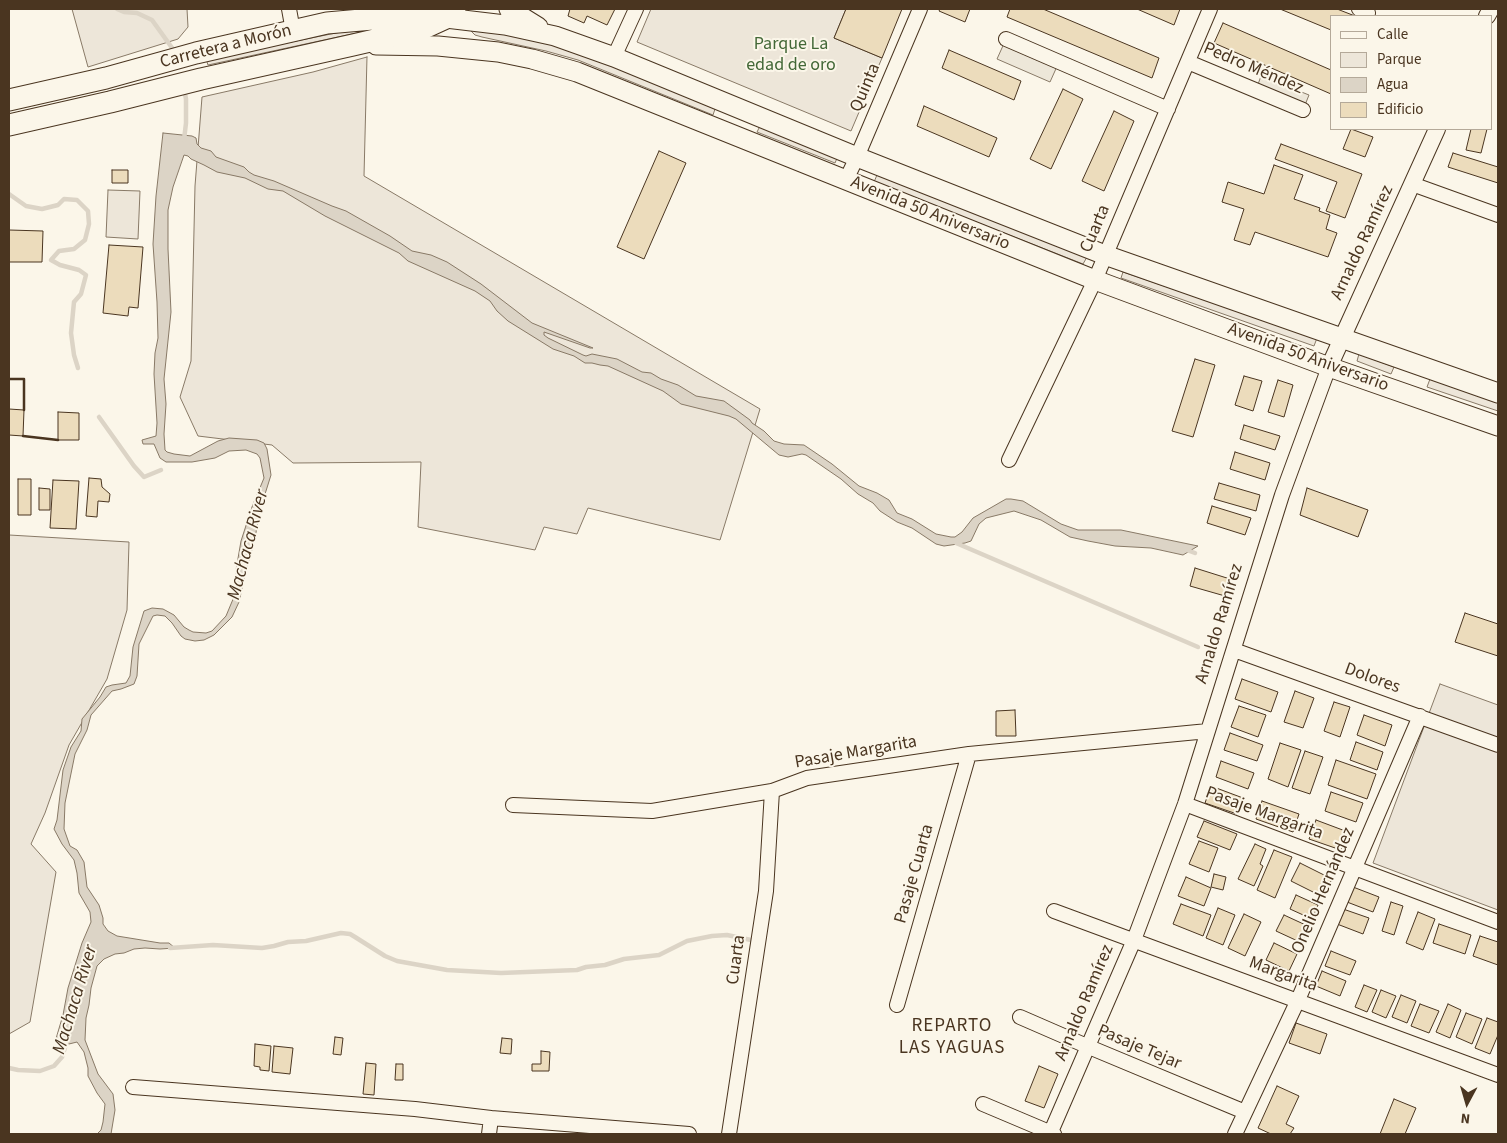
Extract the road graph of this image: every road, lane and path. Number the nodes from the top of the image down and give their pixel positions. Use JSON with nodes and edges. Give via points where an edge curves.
{"nodes":[{"id":1,"x":289,"y":9,"type":"edge"},
{"id":2,"x":364,"y":9,"type":"edge"},
{"id":3,"x":509,"y":9,"type":"edge"},
{"id":4,"x":636,"y":9,"type":"edge"},
{"id":5,"x":920,"y":9,"type":"edge"},
{"id":6,"x":1210,"y":9,"type":"edge"},
{"id":7,"x":448,"y":12,"type":"edge"},
{"id":8,"x":327,"y":23,"type":"junction"},
{"id":9,"x":293,"y":31,"type":"junction"},
{"id":10,"x":555,"y":36,"type":"junction"},
{"id":11,"x":1006,"y":39,"type":"dead end"},
{"id":12,"x":353,"y":45,"type":"junction"},
{"id":13,"x":471,"y":49,"type":"junction"},
{"id":14,"x":614,"y":57,"type":"junction"},
{"id":15,"x":1188,"y":62,"type":"junction"},
{"id":16,"x":9,"y":100,"type":"edge"},
{"id":17,"x":738,"y":108,"type":"junction"},
{"id":18,"x":1168,"y":109,"type":"junction"},
{"id":19,"x":1303,"y":110,"type":"dead end"},
{"id":20,"x":9,"y":125,"type":"edge"},
{"id":21,"x":1437,"y":130,"type":"edge"},
{"id":22,"x":728,"y":132,"type":"junction"},
{"id":23,"x":857,"y":158,"type":"junction"},
{"id":24,"x":846,"y":180,"type":"junction"},
{"id":25,"x":1412,"y":184,"type":"junction"},
{"id":26,"x":1498,"y":215,"type":"edge"},
{"id":27,"x":1105,"y":255,"type":"junction"},
{"id":28,"x":1095,"y":280,"type":"junction"},
{"id":29,"x":1341,"y":339,"type":"junction"},
{"id":30,"x":1329,"y":366,"type":"junction"},
{"id":31,"x":1498,"y":393,"type":"edge"},
{"id":32,"x":1498,"y":426,"type":"edge"},
{"id":33,"x":1009,"y":460,"type":"dead end"},
{"id":34,"x":1234,"y":650,"type":"junction"},
{"id":35,"x":1420,"y":716,"type":"junction"},
{"id":36,"x":1208,"y":731,"type":"junction"},
{"id":37,"x":1498,"y":745,"type":"edge"},
{"id":38,"x":969,"y":754,"type":"junction"},
{"id":39,"x":772,"y":791,"type":"junction"},
{"id":40,"x":1185,"y":804,"type":"junction"},
{"id":41,"x":513,"y":805,"type":"dead end"},
{"id":42,"x":1354,"y":868,"type":"junction"},
{"id":43,"x":1054,"y":911,"type":"dead end"},
{"id":44,"x":1498,"y":922,"type":"edge"},
{"id":45,"x":1134,"y":940,"type":"junction"},
{"id":46,"x":1298,"y":1000,"type":"junction"},
{"id":47,"x":897,"y":1005,"type":"dead end"},
{"id":48,"x":1020,"y":1016,"type":"dead end"},
{"id":49,"x":1089,"y":1047,"type":"junction"},
{"id":50,"x":1498,"y":1075,"type":"edge"},
{"id":51,"x":134,"y":1087,"type":"dead end"},
{"id":52,"x":983,"y":1104,"type":"dead end"},
{"id":53,"x":1245,"y":1112,"type":"junction"},
{"id":54,"x":491,"y":1118,"type":"junction"},
{"id":55,"x":489,"y":1134,"type":"edge"},
{"id":56,"x":689,"y":1134,"type":"edge"},
{"id":57,"x":729,"y":1134,"type":"edge"},
{"id":58,"x":1052,"y":1134,"type":"edge"},
{"id":59,"x":1235,"y":1134,"type":"edge"}],
"edges":[{"from":1,"to":9,"type":"street"},
{"from":2,"to":8,"type":"main road"},
{"from":3,"to":10,"type":"main road"},
{"from":4,"to":14,"type":"street"},
{"from":5,"to":23,"type":"street","name":"Quinta"},
{"from":6,"to":15,"type":"street","name":"Cuarta"},
{"from":7,"to":8,"type":"main road","name":"Carretera a Morón"},
{"from":7,"to":10,"type":"main road","name":"Avenida 50 Aniversario"},
{"from":7,"to":12,"type":"main road","name":"Carretera a Morón","via":[[422,28]]},
{"from":7,"to":13,"type":"main road","via":[[453,30]]},
{"from":8,"to":9,"type":"main road","name":"Carretera a Morón"},
{"from":9,"to":16,"type":"main road","name":"Carretera a Morón"},
{"from":10,"to":14,"type":"main road","name":"Avenida 50 Aniversario"},
{"from":11,"to":18,"type":"street"},
{"from":12,"to":13,"type":"main road","name":"Avenida 50 Aniversario"},
{"from":12,"to":20,"type":"main road","name":"Carretera a Morón"},
{"from":13,"to":22,"type":"main road","name":"Avenida 50 Aniversario","via":[[532,59],[577,72]]},
{"from":14,"to":17,"type":"main road","name":"Avenida 50 Aniversario"},
{"from":15,"to":18,"type":"street","name":"Cuarta"},
{"from":15,"to":19,"type":"street","name":"Pedro Méndez"},
{"from":17,"to":22,"type":"main road"},
{"from":17,"to":23,"type":"main road","name":"Avenida 50 Aniversario"},
{"from":18,"to":27,"type":"street","name":"Cuarta"},
{"from":21,"to":25,"type":"street","name":"Arnaldo Ramírez"},
{"from":22,"to":24,"type":"main road","name":"Avenida 50 Aniversario"},
{"from":23,"to":24,"type":"street","name":"Quinta"},
{"from":23,"to":27,"type":"main road","name":"Avenida 50 Aniversario"},
{"from":24,"to":28,"type":"main road","name":"Avenida 50 Aniversario"},
{"from":25,"to":26,"type":"street"},
{"from":25,"to":29,"type":"street","name":"Arnaldo Ramírez"},
{"from":27,"to":28,"type":"street","name":"Cuarta"},
{"from":27,"to":29,"type":"main road","name":"Avenida 50 Aniversario"},
{"from":28,"to":30,"type":"main road","name":"Avenida 50 Aniversario"},
{"from":28,"to":33,"type":"street","name":"Cuarta"},
{"from":29,"to":30,"type":"street","name":"Arnaldo Ramírez"},
{"from":29,"to":31,"type":"main road","name":"Avenida 50 Aniversario"},
{"from":30,"to":32,"type":"main road","name":"Avenida 50 Aniversario"},
{"from":30,"to":34,"type":"street","name":"Arnaldo Ramírez","via":[[1282,495]]},
{"from":34,"to":35,"type":"street","name":"Dolores"},
{"from":34,"to":36,"type":"street","name":"Arnaldo Ramírez"},
{"from":35,"to":37,"type":"street","name":"Dolores"},
{"from":35,"to":42,"type":"street","name":"Onelio Hernández"},
{"from":36,"to":38,"type":"street","name":"Pasaje Margarita"},
{"from":36,"to":40,"type":"street","name":"Arnaldo Ramírez"},
{"from":38,"to":39,"type":"street","name":"Pasaje Margarita","via":[[807,778]]},
{"from":38,"to":47,"type":"street","name":"Pasaje Cuarta"},
{"from":39,"to":41,"type":"street","name":"Pasaje Margarita","via":[[652,811]]},
{"from":39,"to":57,"type":"street","name":"Cuarta","via":[[766,891]]},
{"from":40,"to":42,"type":"street","name":"Pasaje Margarita"},
{"from":40,"to":45,"type":"street","name":"Arnaldo Ramírez"},
{"from":42,"to":44,"type":"street","name":"Pasaje Margarita"},
{"from":42,"to":46,"type":"street","name":"Onelio Hernández"},
{"from":43,"to":45,"type":"street","name":"Margarita"},
{"from":45,"to":46,"type":"street","name":"Margarita"},
{"from":45,"to":49,"type":"street","name":"Arnaldo Ramírez"},
{"from":46,"to":50,"type":"street","name":"Margarita"},
{"from":46,"to":53,"type":"street","name":"Onelio Hernández"},
{"from":48,"to":49,"type":"street","name":"Pasaje Tejar"},
{"from":49,"to":53,"type":"street","name":"Pasaje Tejar"},
{"from":49,"to":58,"type":"street","name":"Arnaldo Ramírez"},
{"from":51,"to":54,"type":"street","via":[[406,1108]]},
{"from":52,"to":58,"type":"street"},
{"from":53,"to":59,"type":"street","name":"Onelio Hernández"},
{"from":54,"to":55,"type":"street"},
{"from":54,"to":56,"type":"street"}]}
